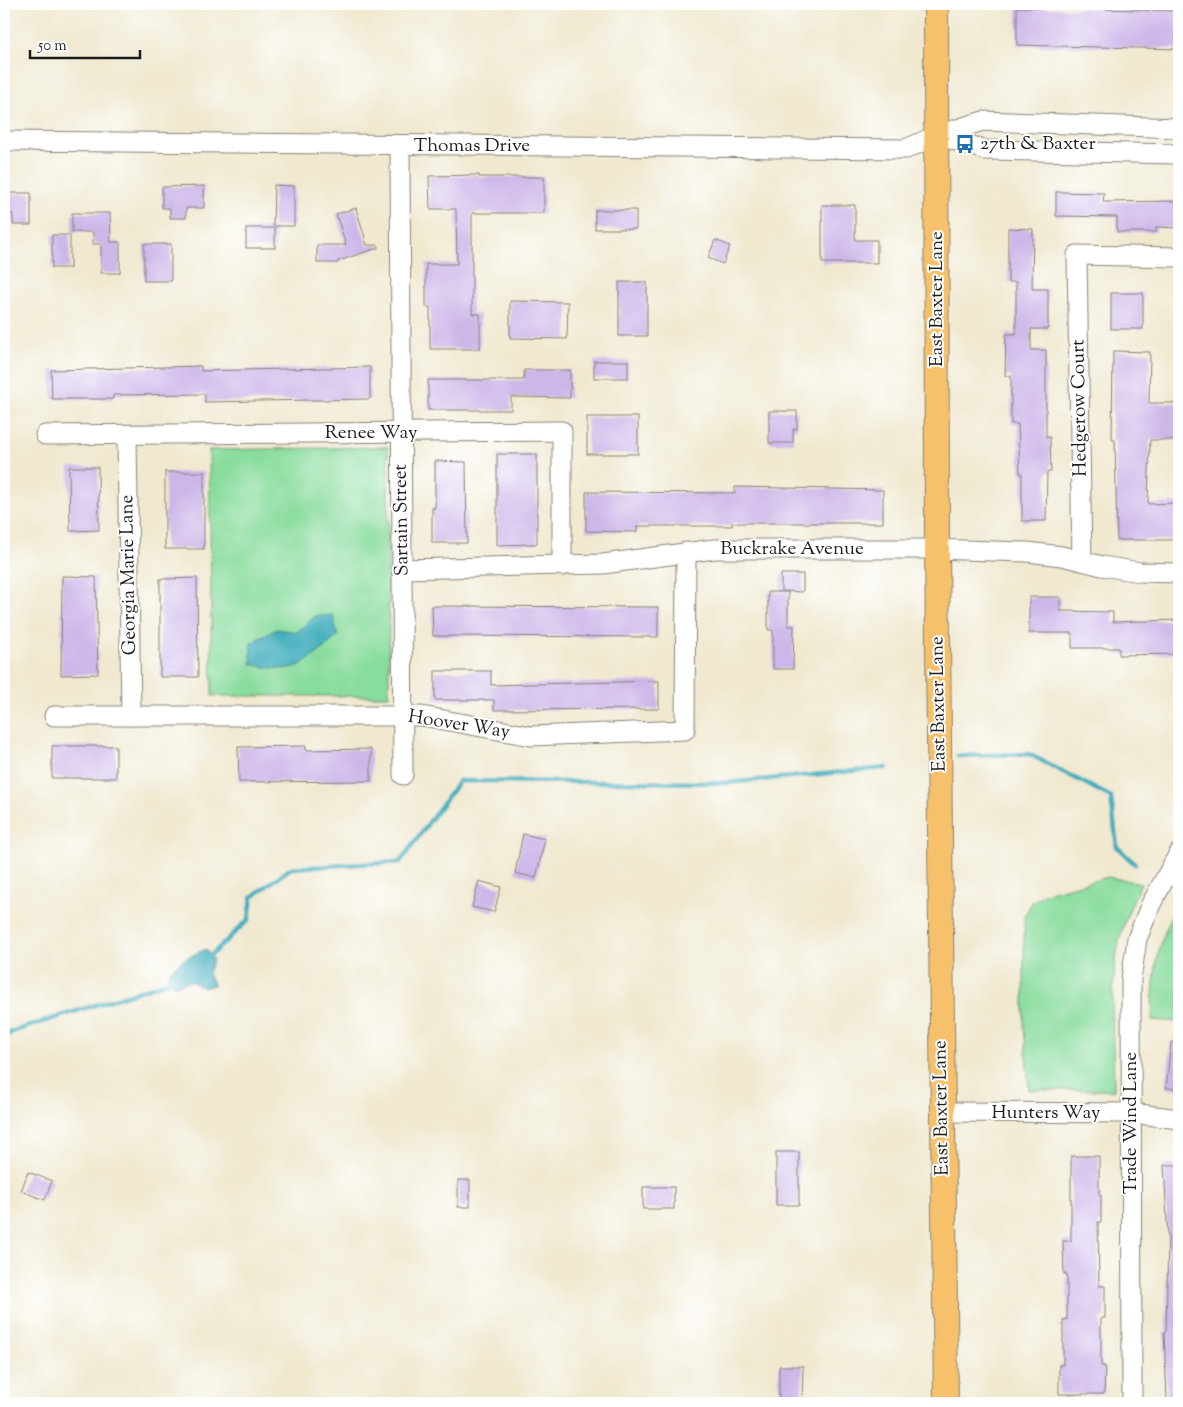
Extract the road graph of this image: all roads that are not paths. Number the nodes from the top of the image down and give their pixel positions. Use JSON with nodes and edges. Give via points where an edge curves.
{"nodes":[{"id":1,"x":936,"y":4,"type":"edge"},
{"id":2,"x":1179,"y":128,"type":"edge"},
{"id":3,"x":937,"y":135,"type":"junction"},
{"id":4,"x":4,"y":141,"type":"edge"},
{"id":5,"x":400,"y":145,"type":"junction"},
{"id":6,"x":1179,"y":154,"type":"edge"},
{"id":7,"x":1179,"y":257,"type":"edge"},
{"id":8,"x":401,"y":432,"type":"junction"},
{"id":9,"x":45,"y":435,"type":"dead end"},
{"id":10,"x":127,"y":435,"type":"junction"},
{"id":11,"x":937,"y":550,"type":"junction"},
{"id":12,"x":686,"y":552,"type":"junction"},
{"id":13,"x":1082,"y":561,"type":"junction"},
{"id":14,"x":562,"y":566,"type":"junction"},
{"id":15,"x":403,"y":569,"type":"junction"},
{"id":16,"x":1179,"y":573,"type":"edge"},
{"id":17,"x":54,"y":716,"type":"dead end"},
{"id":18,"x":131,"y":716,"type":"junction"},
{"id":19,"x":403,"y":716,"type":"junction"},
{"id":20,"x":403,"y":776,"type":"dead end"},
{"id":21,"x":1179,"y":853,"type":"edge"},
{"id":22,"x":942,"y":1112,"type":"junction"},
{"id":23,"x":1131,"y":1113,"type":"junction"},
{"id":24,"x":1179,"y":1120,"type":"edge"},
{"id":25,"x":946,"y":1403,"type":"edge"},
{"id":26,"x":1132,"y":1403,"type":"edge"}],
"edges":[{"from":1,"to":3,"type":"main road","name":"East Baxter Lane"},
{"from":2,"to":3,"type":"street","name":"Thomas Drive","via":[[983,121]]},
{"from":3,"to":5,"type":"street","name":"Thomas Drive","via":[[906,149]]},
{"from":3,"to":6,"type":"street","via":[[985,150]]},
{"from":3,"to":11,"type":"main road","name":"East Baxter Lane"},
{"from":4,"to":5,"type":"street","name":"Thomas Drive"},
{"from":5,"to":8,"type":"street","name":"Sartain Street"},
{"from":7,"to":13,"type":"street","name":"Hedgerow Court","via":[[1077,255]]},
{"from":8,"to":10,"type":"street","name":"Renee Way"},
{"from":8,"to":14,"type":"street","name":"Renee Way","via":[[562,431]]},
{"from":8,"to":15,"type":"street","name":"Sartain Street"},
{"from":9,"to":10,"type":"street","name":"Renee Way"},
{"from":10,"to":18,"type":"street","name":"Georgia Marie Lane"},
{"from":11,"to":12,"type":"street","name":"Buckrake Avenue","via":[[714,549]]},
{"from":11,"to":13,"type":"street","name":"Buckrake Avenue","via":[[1027,552]]},
{"from":11,"to":22,"type":"main road","name":"East Baxter Lane"},
{"from":12,"to":14,"type":"street","name":"Buckrake Avenue","via":[[604,564]]},
{"from":12,"to":19,"type":"street","name":"Hoover Way","via":[[685,730],[531,736],[422,716]]},
{"from":13,"to":16,"type":"street","name":"Buckrake Avenue","via":[[1140,572]]},
{"from":14,"to":15,"type":"street","name":"Buckrake Avenue"},
{"from":15,"to":19,"type":"street","name":"Sartain Street"},
{"from":17,"to":18,"type":"street","name":"Hoover Way"},
{"from":18,"to":19,"type":"street","name":"Hoover Way"},
{"from":19,"to":20,"type":"street","name":"Sartain Street"},
{"from":21,"to":23,"type":"street","name":"Trade Wind Lane","via":[[1151,904],[1137,939],[1131,979]]},
{"from":22,"to":23,"type":"street","name":"Hunters Way"},
{"from":22,"to":25,"type":"main road","name":"East Baxter Lane"},
{"from":23,"to":24,"type":"street","name":"Hunters Way"},
{"from":23,"to":26,"type":"street","name":"Trade Wind Lane"}]}
